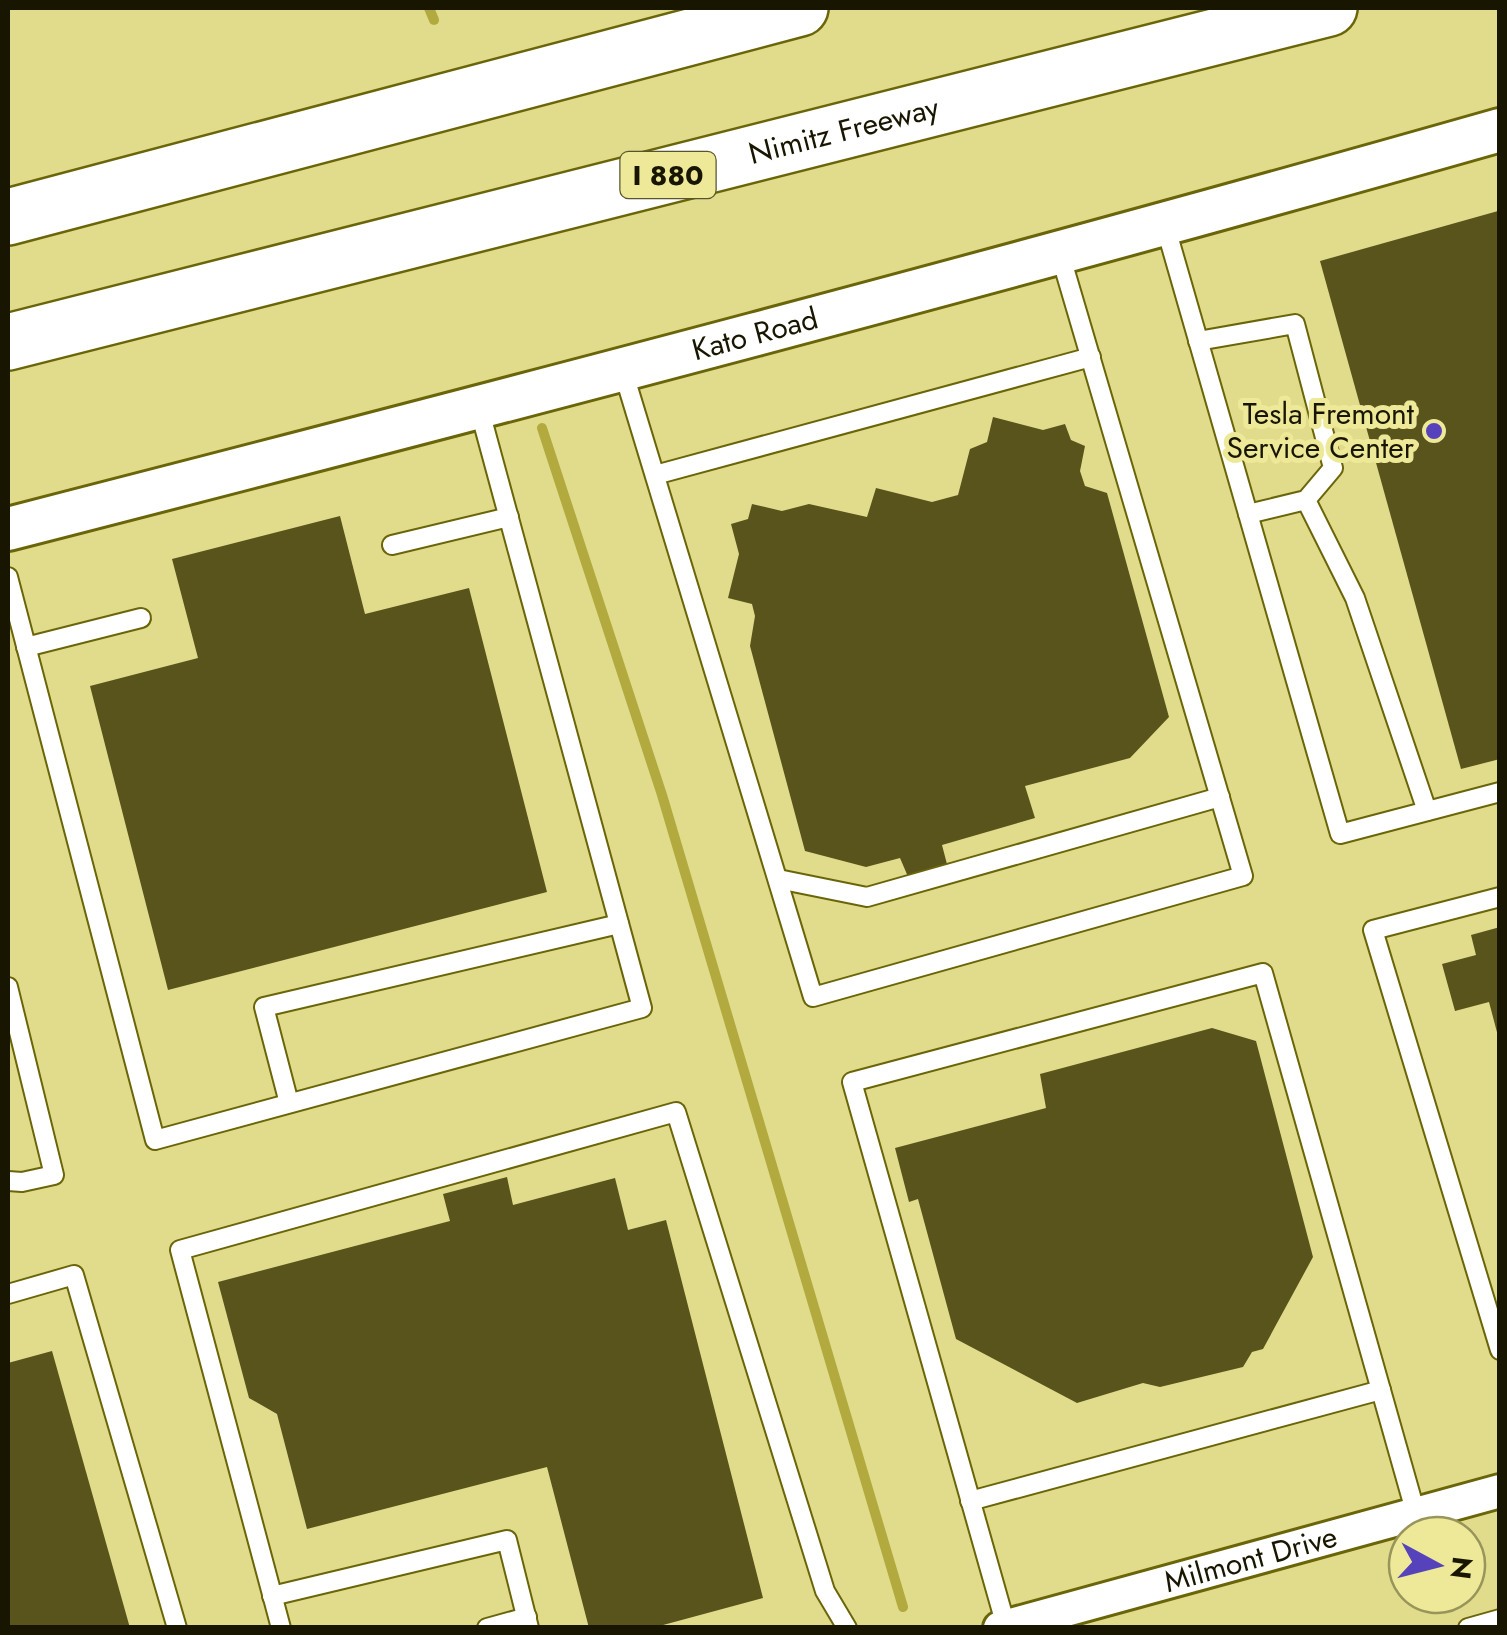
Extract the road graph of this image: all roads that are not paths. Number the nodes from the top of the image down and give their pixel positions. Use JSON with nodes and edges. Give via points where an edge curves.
{"nodes":[{"id":1,"x":800,"y":8,"type":"edge"},
{"id":2,"x":1330,"y":8,"type":"edge"},
{"id":3,"x":1500,"y":130,"type":"edge"},
{"id":4,"x":8,"y":218,"type":"edge"},
{"id":5,"x":1165,"y":225,"type":"junction"},
{"id":6,"x":1060,"y":253,"type":"junction"},
{"id":7,"x":1198,"y":341,"type":"junction"},
{"id":8,"x":8,"y":342,"type":"edge"},
{"id":9,"x":1091,"y":357,"type":"junction"},
{"id":10,"x":623,"y":370,"type":"junction"},
{"id":11,"x":480,"y":408,"type":"junction"},
{"id":12,"x":654,"y":476,"type":"junction"},
{"id":13,"x":1306,"y":500,"type":"junction"},
{"id":14,"x":1248,"y":514,"type":"junction"},
{"id":15,"x":509,"y":518,"type":"junction"},
{"id":16,"x":8,"y":529,"type":"edge"},
{"id":17,"x":392,"y":545,"type":"dead end"},
{"id":18,"x":8,"y":577,"type":"edge"},
{"id":19,"x":141,"y":618,"type":"dead end"},
{"id":20,"x":26,"y":647,"type":"junction"},
{"id":21,"x":1500,"y":792,"type":"edge"},
{"id":22,"x":1220,"y":797,"type":"junction"},
{"id":23,"x":1427,"y":812,"type":"junction"},
{"id":24,"x":778,"y":879,"type":"junction"},
{"id":25,"x":1500,"y":897,"type":"edge"},
{"id":26,"x":619,"y":924,"type":"junction"},
{"id":27,"x":8,"y":987,"type":"edge"},
{"id":28,"x":290,"y":1103,"type":"junction"},
{"id":29,"x":8,"y":1181,"type":"edge"},
{"id":30,"x":8,"y":1294,"type":"edge"},
{"id":31,"x":1500,"y":1350,"type":"edge"},
{"id":32,"x":1381,"y":1390,"type":"junction"},
{"id":33,"x":1500,"y":1491,"type":"edge"},
{"id":34,"x":970,"y":1501,"type":"junction"},
{"id":35,"x":1416,"y":1514,"type":"junction"},
{"id":36,"x":272,"y":1596,"type":"junction"},
{"id":37,"x":1500,"y":1619,"type":"edge"},
{"id":38,"x":528,"y":1622,"type":"edge"},
{"id":39,"x":1021,"y":1625,"type":"edge"},
{"id":40,"x":177,"y":1628,"type":"edge"},
{"id":41,"x":281,"y":1628,"type":"edge"},
{"id":42,"x":487,"y":1628,"type":"edge"},
{"id":43,"x":846,"y":1628,"type":"edge"},
{"id":44,"x":1468,"y":1628,"type":"edge"}],
"edges":[{"from":1,"to":4,"type":"highway"},
{"from":2,"to":8,"type":"highway","name":"Nimitz Freeway","number":"I 880"},
{"from":3,"to":5,"type":"street","name":"Kato Road"},
{"from":5,"to":6,"type":"street","name":"Kato Road"},
{"from":5,"to":7,"type":"lane"},
{"from":6,"to":9,"type":"lane"},
{"from":6,"to":10,"type":"street","name":"Kato Road"},
{"from":7,"to":13,"type":"lane","via":[[1296,324],[1334,468]]},
{"from":7,"to":14,"type":"lane"},
{"from":9,"to":12,"type":"lane"},
{"from":9,"to":22,"type":"lane"},
{"from":10,"to":11,"type":"street","name":"Kato Road"},
{"from":10,"to":12,"type":"lane"},
{"from":11,"to":15,"type":"lane"},
{"from":11,"to":16,"type":"street","name":"Kato Road"},
{"from":12,"to":24,"type":"lane"},
{"from":13,"to":14,"type":"lane"},
{"from":13,"to":23,"type":"lane","via":[[1354,598]]},
{"from":14,"to":23,"type":"lane","via":[[1340,834]]},
{"from":15,"to":17,"type":"lane"},
{"from":15,"to":26,"type":"lane"},
{"from":18,"to":20,"type":"lane"},
{"from":19,"to":20,"type":"lane"},
{"from":20,"to":28,"type":"lane","via":[[154,1140]]},
{"from":21,"to":23,"type":"lane"},
{"from":22,"to":24,"type":"lane","via":[[867,897]]},
{"from":22,"to":24,"type":"lane","via":[[1243,876],[813,996]]},
{"from":25,"to":31,"type":"lane","via":[[1373,930]]},
{"from":26,"to":28,"type":"lane","via":[[642,1008]]},
{"from":26,"to":28,"type":"lane","via":[[264,1007]]},
{"from":27,"to":29,"type":"lane","via":[[54,1175]]},
{"from":30,"to":40,"type":"lane","via":[[74,1275]]},
{"from":32,"to":34,"type":"lane"},
{"from":32,"to":34,"type":"lane","via":[[1264,973],[852,1082]]},
{"from":32,"to":35,"type":"lane"},
{"from":33,"to":35,"type":"street","name":"Milmont Drive"},
{"from":34,"to":39,"type":"lane"},
{"from":35,"to":39,"type":"street","name":"Milmont Drive"},
{"from":36,"to":38,"type":"lane","via":[[507,1540]]},
{"from":36,"to":41,"type":"lane"},
{"from":36,"to":43,"type":"lane","via":[[180,1250],[676,1112],[826,1591]]},
{"from":37,"to":44,"type":"lane"},
{"from":38,"to":42,"type":"lane"}]}
